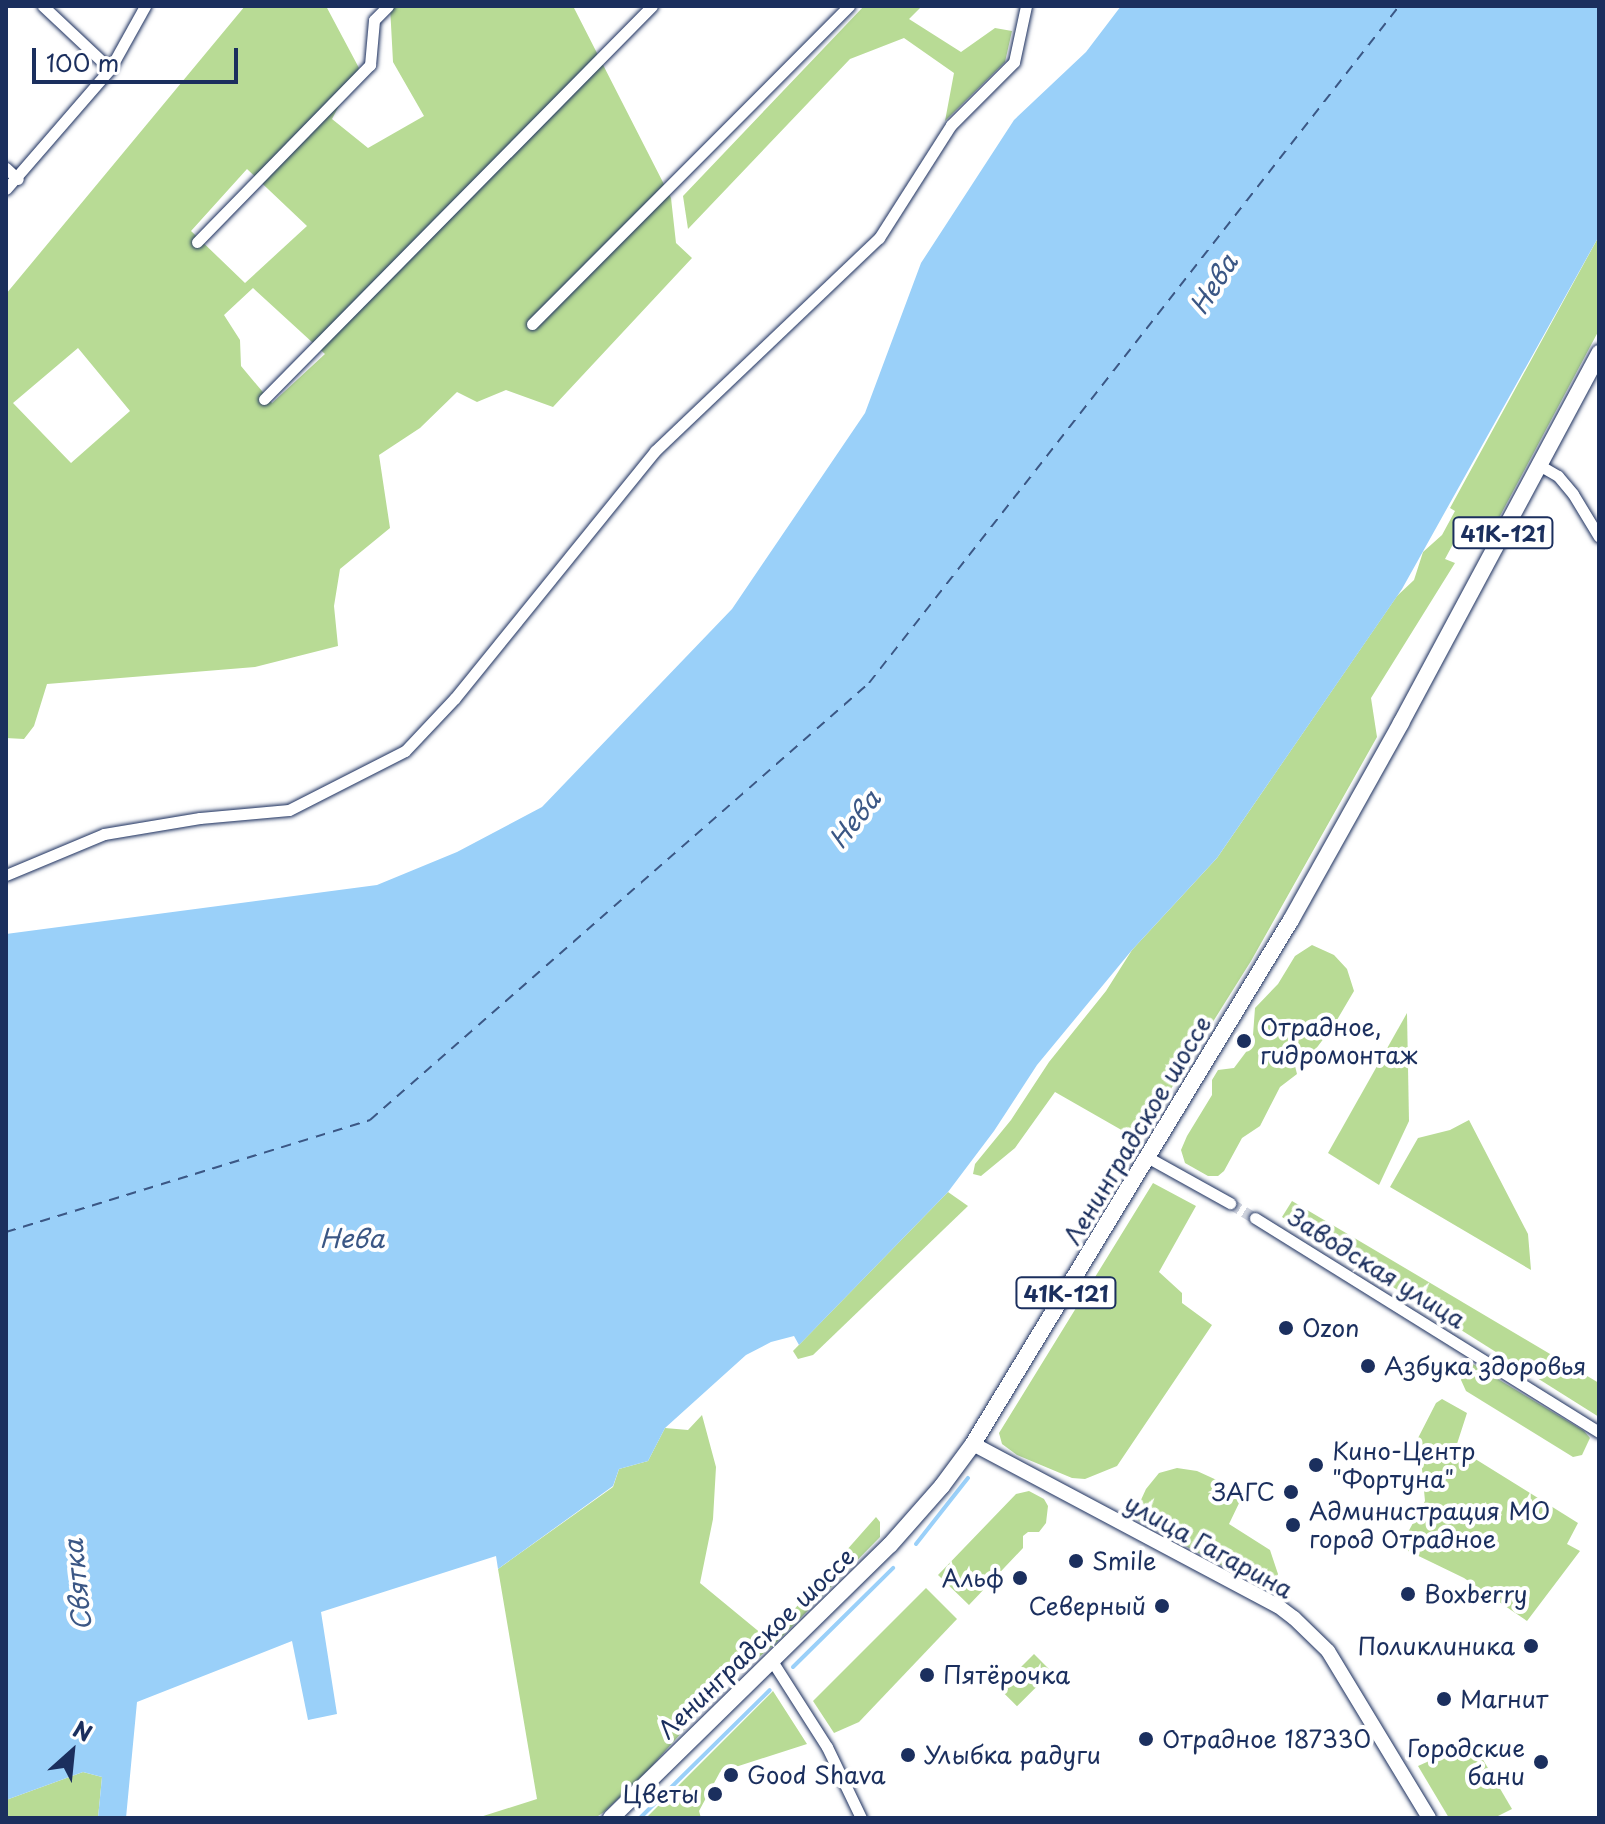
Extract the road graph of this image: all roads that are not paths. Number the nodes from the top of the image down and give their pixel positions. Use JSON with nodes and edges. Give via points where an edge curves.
{"nodes":[{"id":1,"x":43,"y":6,"type":"edge"},
{"id":2,"x":145,"y":6,"type":"edge"},
{"id":3,"x":388,"y":6,"type":"edge"},
{"id":4,"x":652,"y":6,"type":"edge"},
{"id":5,"x":849,"y":6,"type":"edge"},
{"id":6,"x":1026,"y":6,"type":"edge"},
{"id":7,"x":110,"y":69,"type":"junction"},
{"id":8,"x":6,"y":168,"type":"edge"},
{"id":9,"x":18,"y":179,"type":"junction"},
{"id":10,"x":6,"y":189,"type":"edge"},
{"id":11,"x":197,"y":242,"type":"dead end"},
{"id":12,"x":532,"y":324,"type":"dead end"},
{"id":13,"x":1599,"y":353,"type":"edge"},
{"id":14,"x":264,"y":399,"type":"dead end"},
{"id":15,"x":1539,"y":465,"type":"junction"},
{"id":16,"x":1599,"y":537,"type":"edge"},
{"id":17,"x":6,"y":875,"type":"edge"},
{"id":18,"x":1149,"y":1158,"type":"junction"},
{"id":19,"x":1230,"y":1203,"type":"tunnel mouth"},
{"id":20,"x":1255,"y":1218,"type":"tunnel mouth"},
{"id":21,"x":1599,"y":1432,"type":"edge"},
{"id":22,"x":973,"y":1444,"type":"junction"},
{"id":23,"x":772,"y":1661,"type":"junction"},
{"id":24,"x":611,"y":1818,"type":"edge"},
{"id":25,"x":861,"y":1818,"type":"edge"},
{"id":26,"x":1429,"y":1818,"type":"edge"}],
"edges":[{"from":1,"to":7,"type":"street"},
{"from":2,"to":7,"type":"street"},
{"from":3,"to":11,"type":"street","via":[[374,20],[370,65]]},
{"from":4,"to":14,"type":"street"},
{"from":5,"to":12,"type":"street"},
{"from":6,"to":17,"type":"street","via":[[1014,62],[951,125],[879,238],[655,451],[455,698],[405,751],[289,810],[104,834]]},
{"from":7,"to":9,"type":"street"},
{"from":8,"to":9,"type":"street"},
{"from":9,"to":10,"type":"street"},
{"from":13,"to":15,"type":"main road","number":"41К-121"},
{"from":15,"to":16,"type":"street","via":[[1558,476]]},
{"from":15,"to":18,"type":"main road","name":"Ленинградское шоссе","number":"41К-121","via":[[1306,894]]},
{"from":18,"to":19,"type":"street"},
{"from":18,"to":22,"type":"main road","name":"Ленинградское шоссе","number":"41К-121"},
{"from":20,"to":21,"type":"street","name":"Заводская улица"},
{"from":22,"to":23,"type":"main road","name":"Ленинградское шоссе","number":"41К-121","via":[[909,1525]]},
{"from":22,"to":26,"type":"street","name":"улица Гагарина","via":[[1294,1618],[1328,1651]]},
{"from":23,"to":24,"type":"main road","name":"Ленинградское шоссе","number":"41К-121"},
{"from":23,"to":25,"type":"street","via":[[827,1747]]}]}
